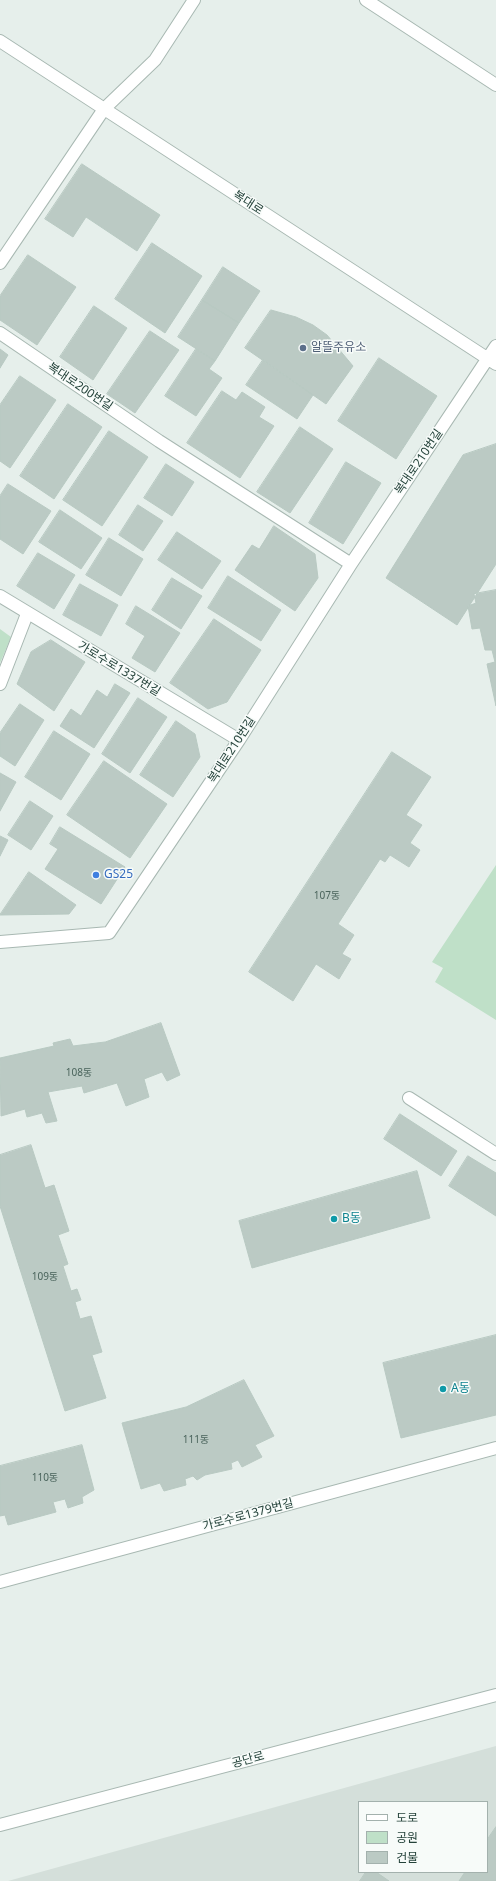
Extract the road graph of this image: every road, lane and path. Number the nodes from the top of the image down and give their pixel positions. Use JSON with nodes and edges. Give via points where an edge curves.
{"nodes":[{"id":1,"x":194,"y":0,"type":"edge"},
{"id":2,"x":366,"y":0,"type":"edge"},
{"id":3,"x":0,"y":41,"type":"edge"},
{"id":4,"x":496,"y":85,"type":"edge"},
{"id":5,"x":104,"y":109,"type":"junction"},
{"id":6,"x":0,"y":263,"type":"edge"},
{"id":7,"x":0,"y":333,"type":"edge"},
{"id":8,"x":496,"y":346,"type":"edge"},
{"id":9,"x":492,"y":362,"type":"edge"},
{"id":10,"x":351,"y":564,"type":"junction"},
{"id":11,"x":0,"y":596,"type":"edge"},
{"id":12,"x":28,"y":614,"type":"junction"},
{"id":13,"x":0,"y":684,"type":"edge"},
{"id":14,"x":239,"y":740,"type":"junction"},
{"id":15,"x":0,"y":942,"type":"edge"},
{"id":16,"x":409,"y":1098,"type":"dead end"},
{"id":17,"x":496,"y":1154,"type":"edge"},
{"id":18,"x":496,"y":1448,"type":"edge"},
{"id":19,"x":0,"y":1582,"type":"edge"},
{"id":20,"x":496,"y":1695,"type":"edge"},
{"id":21,"x":0,"y":1825,"type":"edge"}],
"edges":[{"from":1,"to":5,"type":"street","via":[[155,60]]},
{"from":2,"to":4,"type":"street"},
{"from":3,"to":5,"type":"street","name":"복대로"},
{"from":5,"to":6,"type":"street"},
{"from":5,"to":9,"type":"street","name":"복대로"},
{"from":7,"to":10,"type":"street","name":"복대로200번길","via":[[159,441]]},
{"from":8,"to":9,"type":"street","name":"복대로210번길"},
{"from":9,"to":10,"type":"street","name":"복대로210번길"},
{"from":10,"to":14,"type":"street","name":"복대로210번길"},
{"from":11,"to":12,"type":"street","name":"가로수로1337번길"},
{"from":12,"to":13,"type":"street"},
{"from":12,"to":14,"type":"street","name":"가로수로1337번길"},
{"from":14,"to":15,"type":"street","name":"복대로210번길","via":[[109,933]]},
{"from":16,"to":17,"type":"street"},
{"from":18,"to":19,"type":"street","name":"가로수로1379번길"},
{"from":20,"to":21,"type":"street","name":"공단로"}]}
